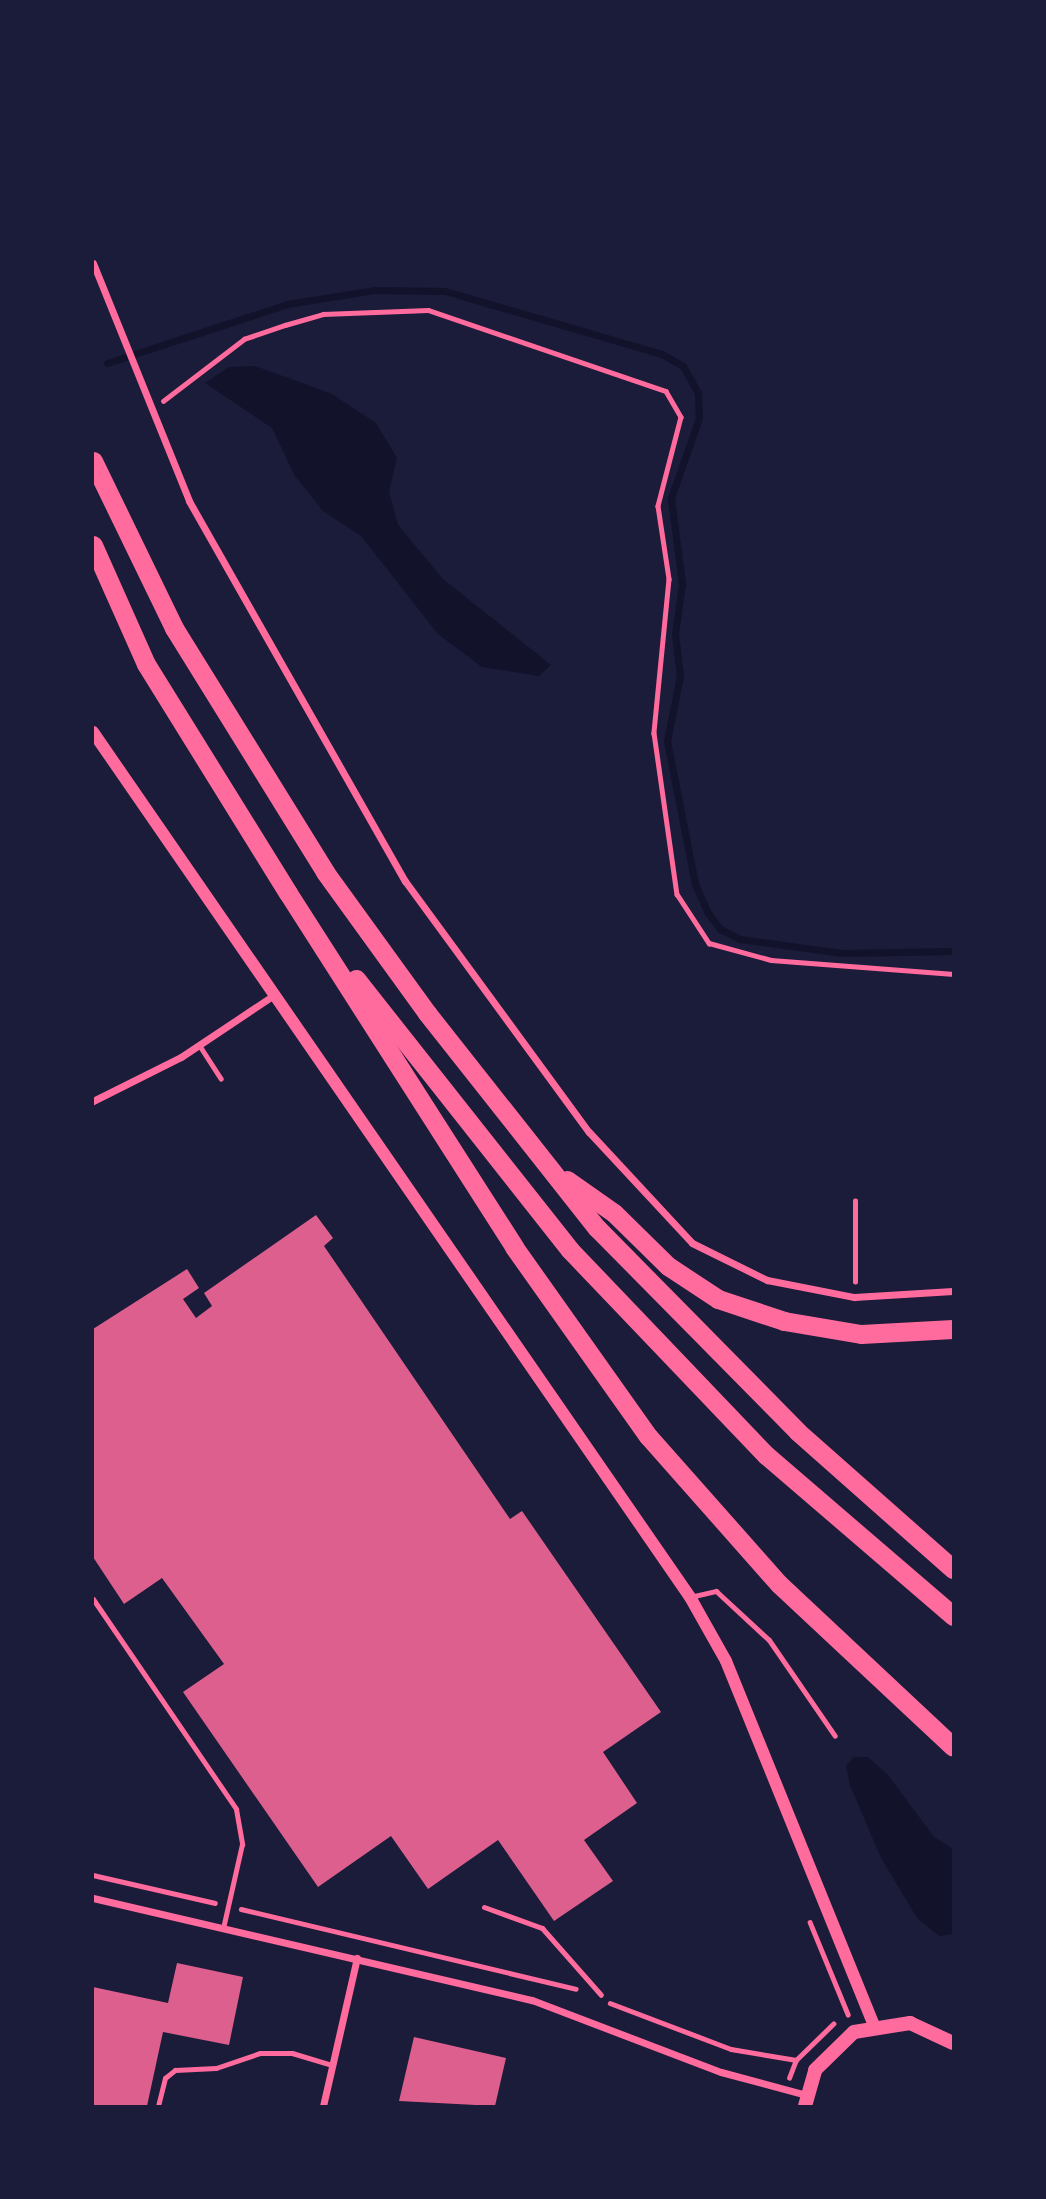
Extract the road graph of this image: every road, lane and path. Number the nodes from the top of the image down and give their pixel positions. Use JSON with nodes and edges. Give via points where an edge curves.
{"nodes":[{"id":1,"x":93,"y":263,"type":"edge"},
{"id":2,"x":151,"y":410,"type":"junction"},
{"id":3,"x":93,"y":461,"type":"edge"},
{"id":4,"x":93,"y":545,"type":"edge"},
{"id":5,"x":93,"y":732,"type":"edge"},
{"id":6,"x":288,"y":893,"type":"junction"},
{"id":7,"x":953,"y":974,"type":"edge"},
{"id":8,"x":274,"y":995,"type":"junction"},
{"id":9,"x":199,"y":1045,"type":"junction"},
{"id":10,"x":221,"y":1079,"type":"dead end"},
{"id":11,"x":93,"y":1101,"type":"edge"},
{"id":12,"x":547,"y":1166,"type":"junction"},
{"id":13,"x":855,"y":1201,"type":"dead end"},
{"id":14,"x":953,"y":1291,"type":"edge"},
{"id":15,"x":855,"y":1297,"type":"junction"},
{"id":16,"x":953,"y":1329,"type":"edge"},
{"id":17,"x":953,"y":1569,"type":"edge"},
{"id":18,"x":690,"y":1597,"type":"junction"},
{"id":19,"x":93,"y":1599,"type":"edge"},
{"id":20,"x":953,"y":1616,"type":"edge"},
{"id":21,"x":835,"y":1736,"type":"dead end"},
{"id":22,"x":953,"y":1747,"type":"edge"},
{"id":23,"x":93,"y":1898,"type":"edge"},
{"id":24,"x":484,"y":1908,"type":"dead end"},
{"id":25,"x":805,"y":1908,"type":"dead end"},
{"id":26,"x":223,"y":1928,"type":"junction"},
{"id":27,"x":357,"y":1958,"type":"junction"},
{"id":28,"x":601,"y":1995,"type":"dead end"},
{"id":29,"x":848,"y":2015,"type":"dead end"},
{"id":30,"x":874,"y":2025,"type":"junction"},
{"id":31,"x":953,"y":2042,"type":"edge"},
{"id":32,"x":332,"y":2065,"type":"junction"},
{"id":33,"x":806,"y":2101,"type":"edge"},
{"id":34,"x":158,"y":2106,"type":"edge"},
{"id":35,"x":323,"y":2106,"type":"edge"}],
"edges":[{"from":1,"to":2,"type":"street"},
{"from":2,"to":7,"type":"path","via":[[244,340],[323,314],[428,310],[666,391],[681,417],[658,506],[668,579],[653,733],[677,894],[709,943],[771,960]]},
{"from":2,"to":15,"type":"street","via":[[189,501],[405,881],[589,1132],[692,1243],[767,1280]]},
{"from":3,"to":12,"type":"highway","via":[[174,628],[325,872]]},
{"from":4,"to":6,"type":"highway","via":[[146,664]]},
{"from":5,"to":8,"type":"street"},
{"from":6,"to":20,"type":"highway","via":[[570,1250],[766,1455]]},
{"from":6,"to":22,"type":"highway","via":[[514,1247],[648,1436],[779,1584]]},
{"from":8,"to":9,"type":"street"},
{"from":8,"to":18,"type":"street"},
{"from":9,"to":10,"type":"lane"},
{"from":9,"to":11,"type":"street"},
{"from":12,"to":16,"type":"highway","via":[[718,1299],[784,1321],[861,1334]]},
{"from":12,"to":17,"type":"highway","via":[[597,1228],[798,1432]]},
{"from":13,"to":15,"type":"path"},
{"from":14,"to":15,"type":"street"},
{"from":18,"to":21,"type":"lane","via":[[716,1591],[769,1640]]},
{"from":18,"to":30,"type":"street","via":[[726,1661]]},
{"from":19,"to":26,"type":"lane","via":[[239,1817],[242,1844]]},
{"from":23,"to":26,"type":"street"},
{"from":24,"to":28,"type":"lane","via":[[542,1928]]},
{"from":25,"to":29,"type":"path"},
{"from":26,"to":27,"type":"street"},
{"from":27,"to":32,"type":"street"},
{"from":27,"to":33,"type":"street","via":[[532,2000]]},
{"from":30,"to":31,"type":"main road","via":[[910,2023]]},
{"from":30,"to":33,"type":"main road","via":[[832,2048]]},
{"from":32,"to":34,"type":"lane","via":[[292,2053],[260,2053],[216,2068],[175,2070],[165,2078]]},
{"from":32,"to":35,"type":"street"}]}
